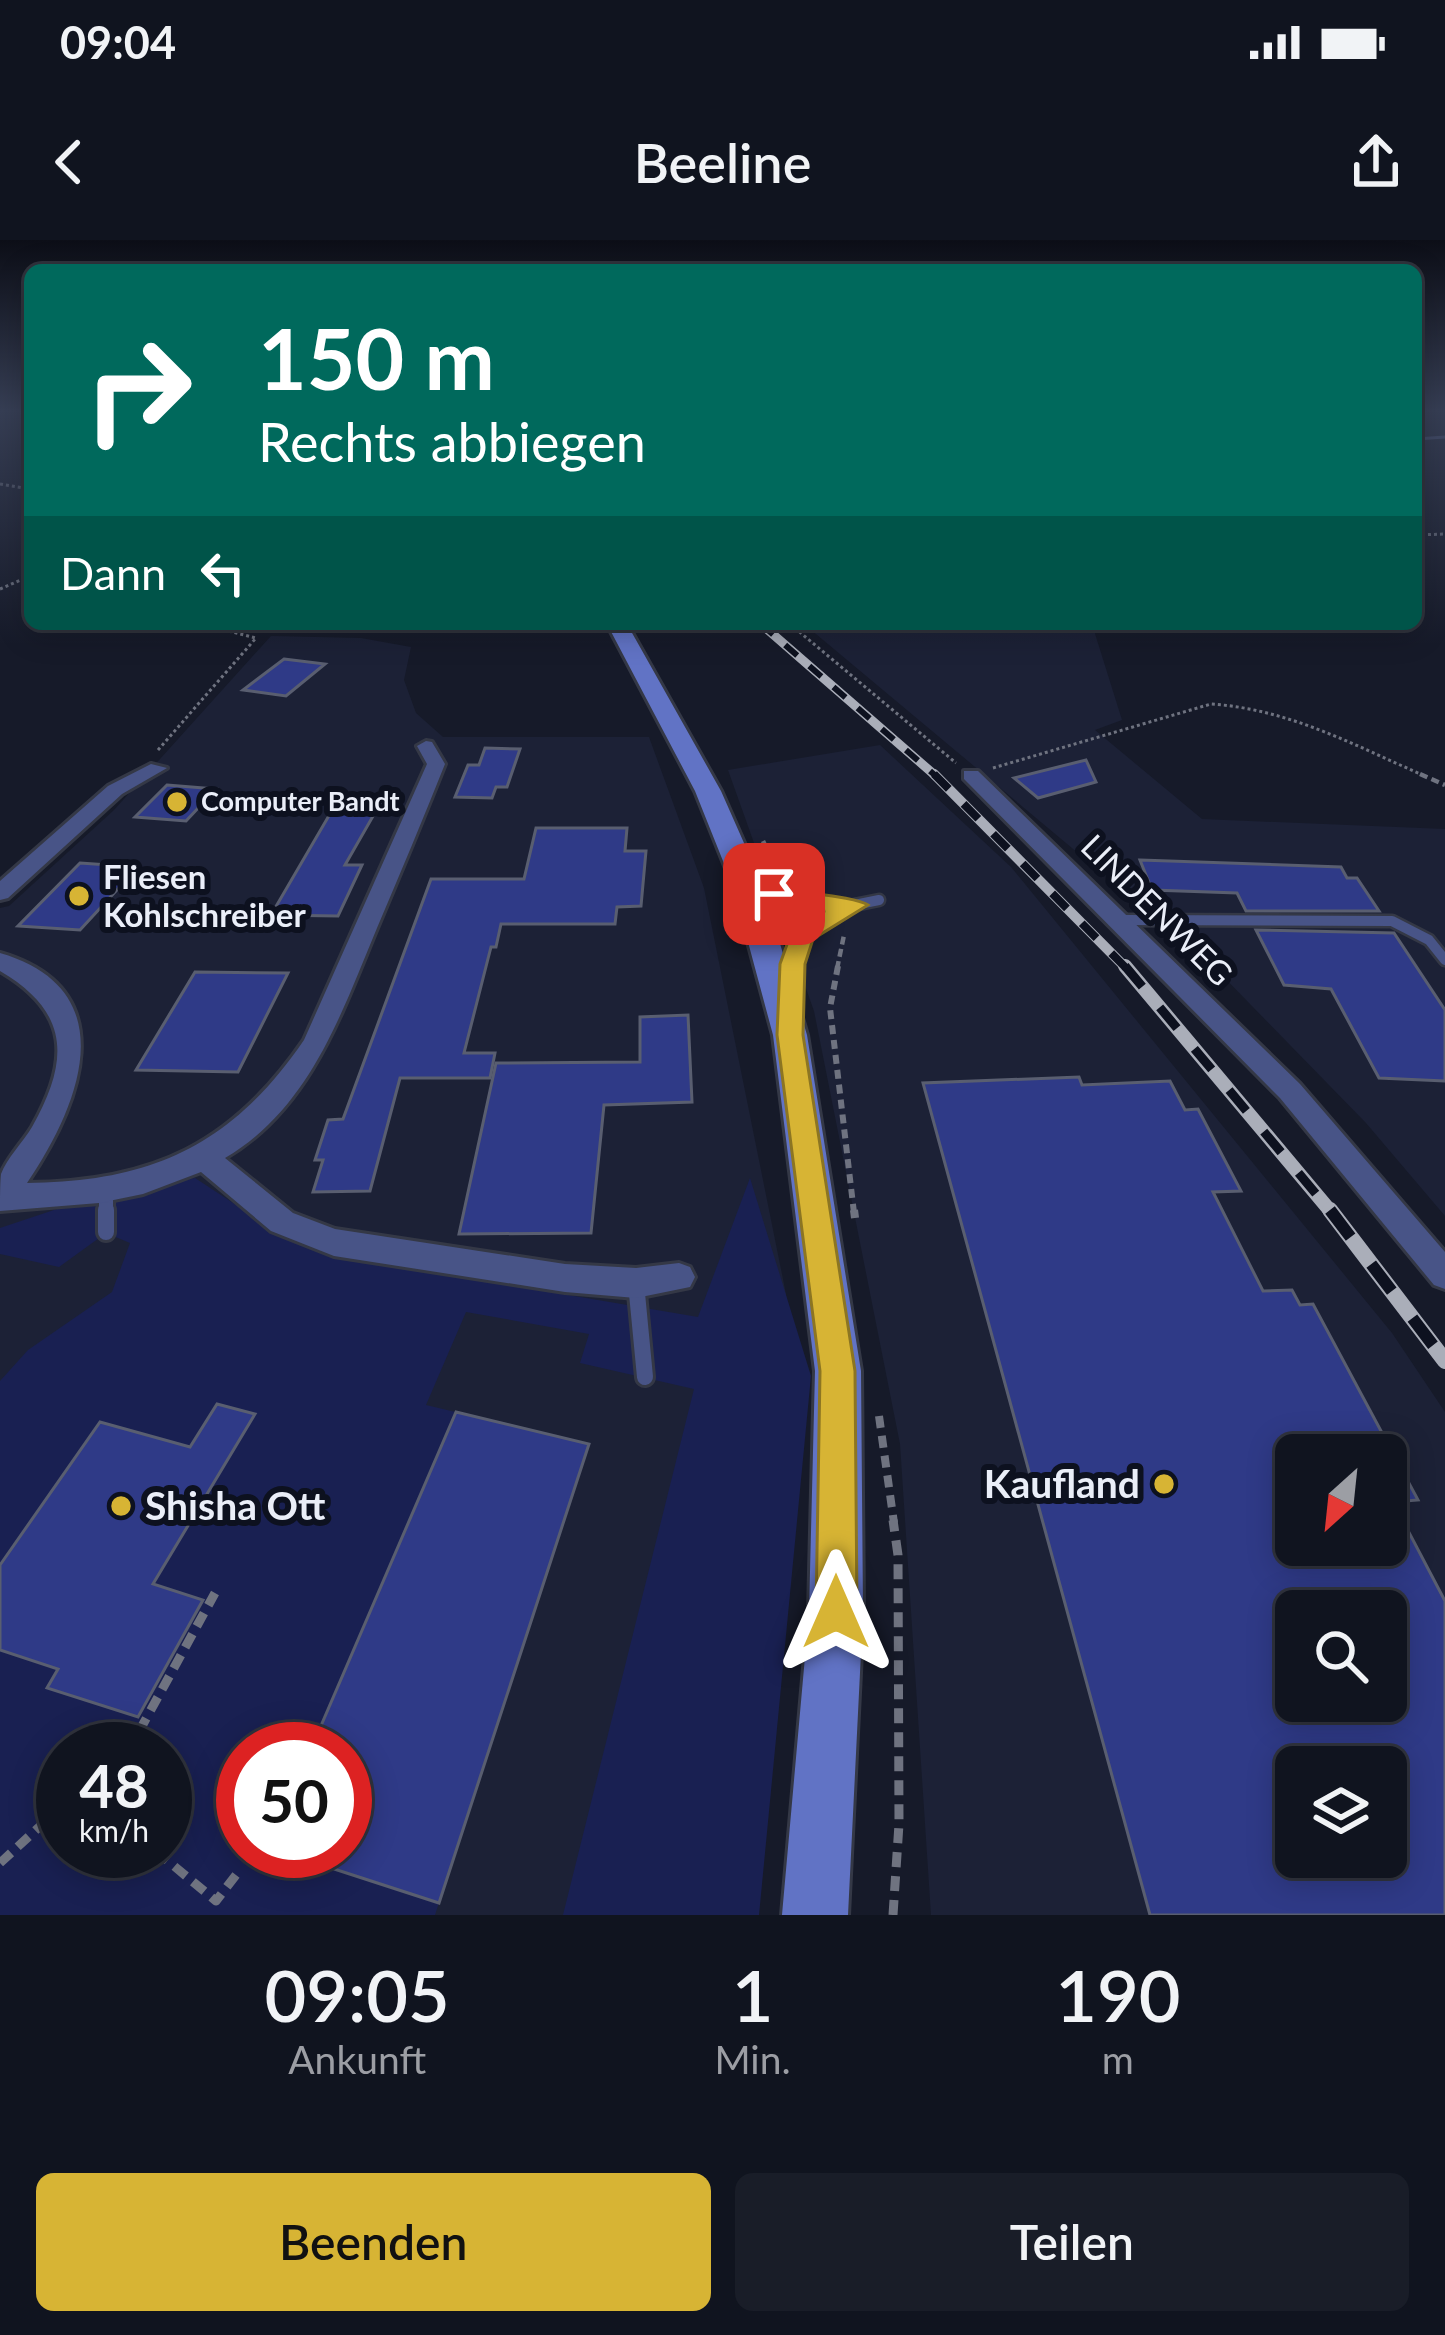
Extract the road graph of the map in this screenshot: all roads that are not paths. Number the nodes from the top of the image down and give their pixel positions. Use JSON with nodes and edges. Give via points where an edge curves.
{"nodes":[{"id":1,"x":620,"y":630,"type":"edge"},
{"id":2,"x":426,"y":746,"type":"dead end"},
{"id":3,"x":158,"y":768,"type":"road end"},
{"id":4,"x":971,"y":775,"type":"road end"},
{"id":5,"x":748,"y":886,"type":"junction"},
{"id":6,"x":0,"y":893,"type":"edge"},
{"id":7,"x":879,"y":900,"type":"dead end"},
{"id":8,"x":856,"y":905,"type":"junction"},
{"id":9,"x":1122,"y":920,"type":"junction"},
{"id":10,"x":760,"y":924,"type":"junction"},
{"id":11,"x":1445,"y":960,"type":"edge"},
{"id":12,"x":0,"y":961,"type":"edge"},
{"id":13,"x":790,"y":1035,"type":"junction"},
{"id":14,"x":206,"y":1159,"type":"junction"},
{"id":15,"x":106,"y":1190,"type":"junction"},
{"id":16,"x":1,"y":1197,"type":"edge"},
{"id":17,"x":106,"y":1232,"type":"dead end"},
{"id":18,"x":1445,"y":1276,"type":"edge"},
{"id":19,"x":679,"y":1277,"type":"dead end"},
{"id":20,"x":636,"y":1283,"type":"junction"},
{"id":21,"x":645,"y":1377,"type":"dead end"},
{"id":22,"x":815,"y":1915,"type":"edge"}],
"edges":[{"from":1,"to":5,"type":"main road","via":[[708,791]]},
{"from":2,"to":14,"type":"street","via":[[436,764],[316,1042],[272,1108]]},
{"from":3,"to":6,"type":"street","via":[[115,790]]},
{"from":4,"to":9,"type":"street","name":"LINDENWEG"},
{"from":5,"to":8,"type":"lane","via":[[800,903]]},
{"from":5,"to":10,"type":"main road"},
{"from":7,"to":8,"type":"lane"},
{"from":8,"to":10,"type":"lane"},
{"from":8,"to":13,"type":"lane","via":[[802,936]]},
{"from":9,"to":11,"type":"lane","via":[[1392,921],[1419,933]]},
{"from":9,"to":18,"type":"street","name":"LINDENWEG","via":[[1290,1091]]},
{"from":10,"to":13,"type":"main road"},
{"from":12,"to":16,"type":"street","via":[[28,972],[61,1006],[73,1060],[58,1112]]},
{"from":13,"to":22,"type":"main road","via":[[838,1371],[836,1612]]},
{"from":14,"to":15,"type":"street"},
{"from":14,"to":20,"type":"street","via":[[282,1222],[334,1242]]},
{"from":15,"to":16,"type":"street"},
{"from":15,"to":17,"type":"lane"},
{"from":19,"to":20,"type":"street"},
{"from":20,"to":21,"type":"lane"}]}
